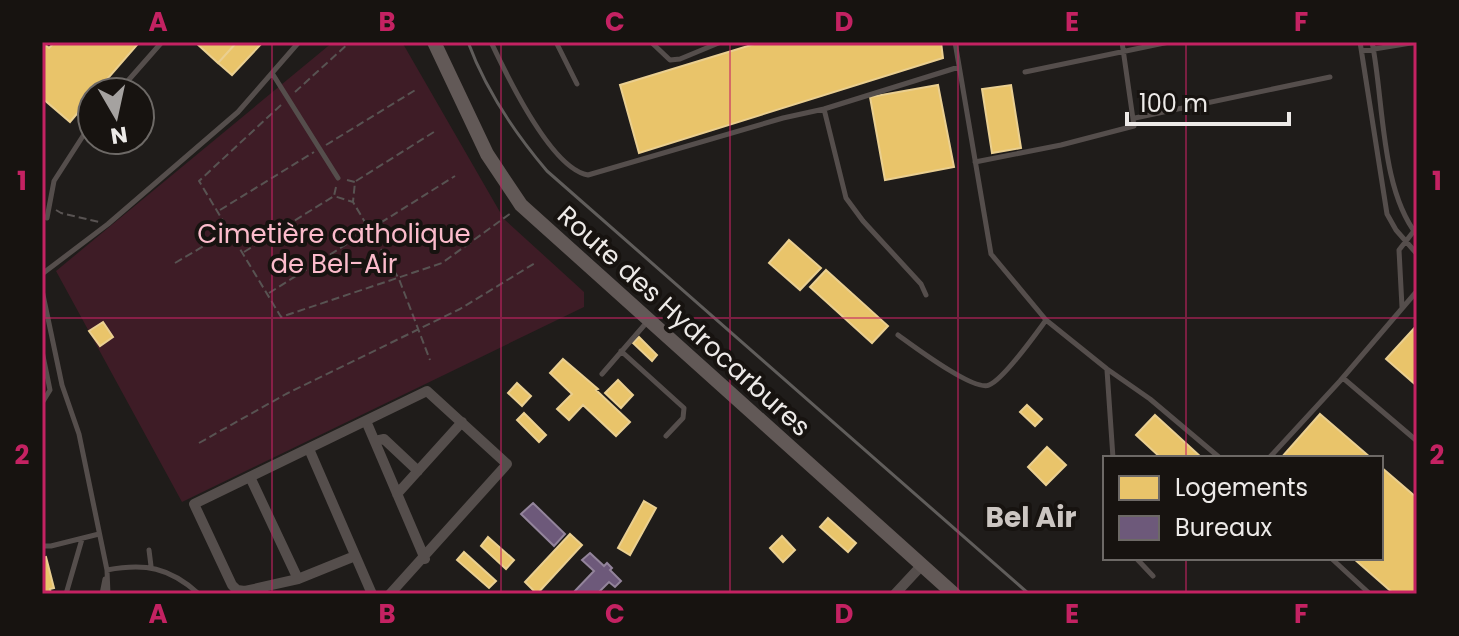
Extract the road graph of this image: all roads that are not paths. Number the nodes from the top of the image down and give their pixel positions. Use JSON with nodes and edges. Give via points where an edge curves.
{"nodes":[{"id":1,"x":162,"y":42,"type":"edge"},
{"id":2,"x":299,"y":42,"type":"edge"},
{"id":3,"x":434,"y":42,"type":"edge"},
{"id":4,"x":491,"y":42,"type":"edge"},
{"id":5,"x":556,"y":42,"type":"edge"},
{"id":6,"x":651,"y":42,"type":"edge"},
{"id":7,"x":721,"y":42,"type":"edge"},
{"id":8,"x":955,"y":42,"type":"edge"},
{"id":9,"x":1122,"y":42,"type":"edge"},
{"id":10,"x":1169,"y":42,"type":"edge"},
{"id":11,"x":1360,"y":42,"type":"edge"},
{"id":12,"x":1417,"y":42,"type":"edge"},
{"id":13,"x":1373,"y":46,"type":"edge"},
{"id":14,"x":1124,"y":51,"type":"junction"},
{"id":15,"x":1362,"y":51,"type":"junction"},
{"id":16,"x":959,"y":67,"type":"junction"},
{"id":17,"x":1025,"y":72,"type":"dead end"},
{"id":18,"x":272,"y":73,"type":"junction"},
{"id":19,"x":132,"y":76,"type":"edge"},
{"id":20,"x":1330,"y":77,"type":"dead end"},
{"id":21,"x":577,"y":84,"type":"dead end"},
{"id":22,"x":824,"y":109,"type":"junction"},
{"id":23,"x":1135,"y":118,"type":"junction"},
{"id":24,"x":76,"y":144,"type":"edge"},
{"id":25,"x":975,"y":162,"type":"junction"},
{"id":26,"x":338,"y":178,"type":"road end"},
{"id":27,"x":47,"y":218,"type":"dead end"},
{"id":28,"x":1416,"y":231,"type":"edge"},
{"id":29,"x":1404,"y":241,"type":"junction"},
{"id":30,"x":1417,"y":254,"type":"edge"},
{"id":31,"x":42,"y":274,"type":"edge"},
{"id":32,"x":42,"y":290,"type":"edge"},
{"id":33,"x":1417,"y":291,"type":"edge"},
{"id":34,"x":926,"y":295,"type":"dead end"},
{"id":35,"x":1402,"y":308,"type":"junction"},
{"id":36,"x":1046,"y":320,"type":"junction"},
{"id":37,"x":648,"y":321,"type":"junction"},
{"id":38,"x":898,"y":335,"type":"dead end"},
{"id":39,"x":42,"y":351,"type":"edge"},
{"id":40,"x":621,"y":351,"type":"junction"},
{"id":41,"x":1107,"y":369,"type":"junction"},
{"id":42,"x":602,"y":374,"type":"dead end"},
{"id":43,"x":1343,"y":378,"type":"junction"},
{"id":44,"x":42,"y":390,"type":"edge"},
{"id":45,"x":50,"y":390,"type":"junction"},
{"id":46,"x":42,"y":403,"type":"edge"},
{"id":47,"x":366,"y":421,"type":"junction"},
{"id":48,"x":462,"y":422,"type":"junction"},
{"id":49,"x":666,"y":436,"type":"dead end"},
{"id":50,"x":375,"y":441,"type":"junction"},
{"id":51,"x":1417,"y":441,"type":"edge"},
{"id":52,"x":309,"y":449,"type":"junction"},
{"id":53,"x":1113,"y":456,"type":"edge"},
{"id":54,"x":1218,"y":456,"type":"edge"},
{"id":55,"x":1271,"y":456,"type":"edge"},
{"id":56,"x":418,"y":471,"type":"junction"},
{"id":57,"x":250,"y":477,"type":"junction"},
{"id":58,"x":397,"y":494,"type":"junction"},
{"id":59,"x":99,"y":534,"type":"junction"},
{"id":60,"x":82,"y":539,"type":"junction"},
{"id":61,"x":42,"y":546,"type":"edge"},
{"id":62,"x":149,"y":550,"type":"dead end"},
{"id":63,"x":355,"y":556,"type":"junction"},
{"id":64,"x":425,"y":559,"type":"junction"},
{"id":65,"x":1138,"y":560,"type":"edge"},
{"id":66,"x":1333,"y":560,"type":"edge"},
{"id":67,"x":922,"y":565,"type":"junction"},
{"id":68,"x":151,"y":566,"type":"junction"},
{"id":69,"x":107,"y":570,"type":"junction"},
{"id":70,"x":1153,"y":576,"type":"dead end"},
{"id":71,"x":298,"y":579,"type":"junction"},
{"id":72,"x":66,"y":594,"type":"edge"},
{"id":73,"x":105,"y":594,"type":"edge"},
{"id":74,"x":199,"y":594,"type":"edge"},
{"id":75,"x":372,"y":594,"type":"edge"},
{"id":76,"x":390,"y":594,"type":"edge"},
{"id":77,"x":895,"y":594,"type":"edge"},
{"id":78,"x":954,"y":594,"type":"edge"},
{"id":79,"x":1370,"y":594,"type":"edge"}],
"edges":[{"from":1,"to":19,"type":"lane"},
{"from":2,"to":18,"type":"lane"},
{"from":3,"to":37,"type":"street","name":"Route des Hydrocarbures","via":[[487,154],[521,205]]},
{"from":4,"to":22,"type":"lane","via":[[529,116],[569,166],[583,174]]},
{"from":5,"to":21,"type":"lane"},
{"from":6,"to":7,"type":"lane","via":[[670,60]]},
{"from":8,"to":16,"type":"lane"},
{"from":9,"to":14,"type":"lane"},
{"from":10,"to":14,"type":"lane"},
{"from":11,"to":15,"type":"lane"},
{"from":12,"to":13,"type":"lane"},
{"from":13,"to":15,"type":"lane"},
{"from":13,"to":28,"type":"lane","via":[[1394,188]]},
{"from":14,"to":17,"type":"lane"},
{"from":14,"to":23,"type":"lane"},
{"from":15,"to":29,"type":"lane","via":[[1384,203],[1390,223]]},
{"from":16,"to":22,"type":"lane"},
{"from":16,"to":25,"type":"lane"},
{"from":18,"to":26,"type":"lane"},
{"from":18,"to":31,"type":"lane","via":[[242,109]]},
{"from":20,"to":23,"type":"lane"},
{"from":22,"to":34,"type":"lane","via":[[846,198]]},
{"from":23,"to":25,"type":"lane","via":[[1132,128]]},
{"from":24,"to":27,"type":"lane","via":[[60,167]]},
{"from":25,"to":36,"type":"lane","via":[[991,254]]},
{"from":28,"to":29,"type":"lane"},
{"from":29,"to":30,"type":"lane"},
{"from":29,"to":35,"type":"lane","via":[[1397,259]]},
{"from":32,"to":59,"type":"lane"},
{"from":33,"to":35,"type":"lane"},
{"from":35,"to":43,"type":"lane"},
{"from":36,"to":38,"type":"lane","via":[[989,385],[979,386],[952,372]]},
{"from":36,"to":41,"type":"lane"},
{"from":37,"to":40,"type":"lane"},
{"from":37,"to":67,"type":"street","name":"Route des Hydrocarbures"},
{"from":39,"to":45,"type":"lane"},
{"from":40,"to":42,"type":"lane"},
{"from":40,"to":49,"type":"lane","via":[[684,408],[683,418]]},
{"from":41,"to":53,"type":"lane"},
{"from":41,"to":54,"type":"lane"},
{"from":43,"to":51,"type":"lane"},
{"from":43,"to":55,"type":"lane"},
{"from":44,"to":45,"type":"lane"},
{"from":45,"to":46,"type":"lane"},
{"from":47,"to":48,"type":"street","via":[[427,391]]},
{"from":47,"to":50,"type":"street"},
{"from":47,"to":52,"type":"street"},
{"from":48,"to":56,"type":"street"},
{"from":48,"to":64,"type":"street","via":[[507,464]]},
{"from":50,"to":56,"type":"street","via":[[384,439]]},
{"from":50,"to":58,"type":"street"},
{"from":52,"to":57,"type":"street"},
{"from":52,"to":63,"type":"street"},
{"from":56,"to":58,"type":"street"},
{"from":57,"to":71,"type":"street"},
{"from":57,"to":71,"type":"street","via":[[194,504],[225,572],[237,590],[245,591]]},
{"from":58,"to":64,"type":"street"},
{"from":59,"to":60,"type":"lane"},
{"from":59,"to":69,"type":"lane"},
{"from":60,"to":61,"type":"lane"},
{"from":60,"to":72,"type":"lane"},
{"from":62,"to":68,"type":"lane"},
{"from":63,"to":71,"type":"street"},
{"from":63,"to":75,"type":"street"},
{"from":64,"to":76,"type":"street"},
{"from":65,"to":70,"type":"lane"},
{"from":66,"to":79,"type":"lane"},
{"from":67,"to":77,"type":"street"},
{"from":67,"to":78,"type":"street","name":"Route des Hydrocarbures"},
{"from":68,"to":69,"type":"lane"},
{"from":68,"to":74,"type":"lane"},
{"from":69,"to":73,"type":"lane"}]}
